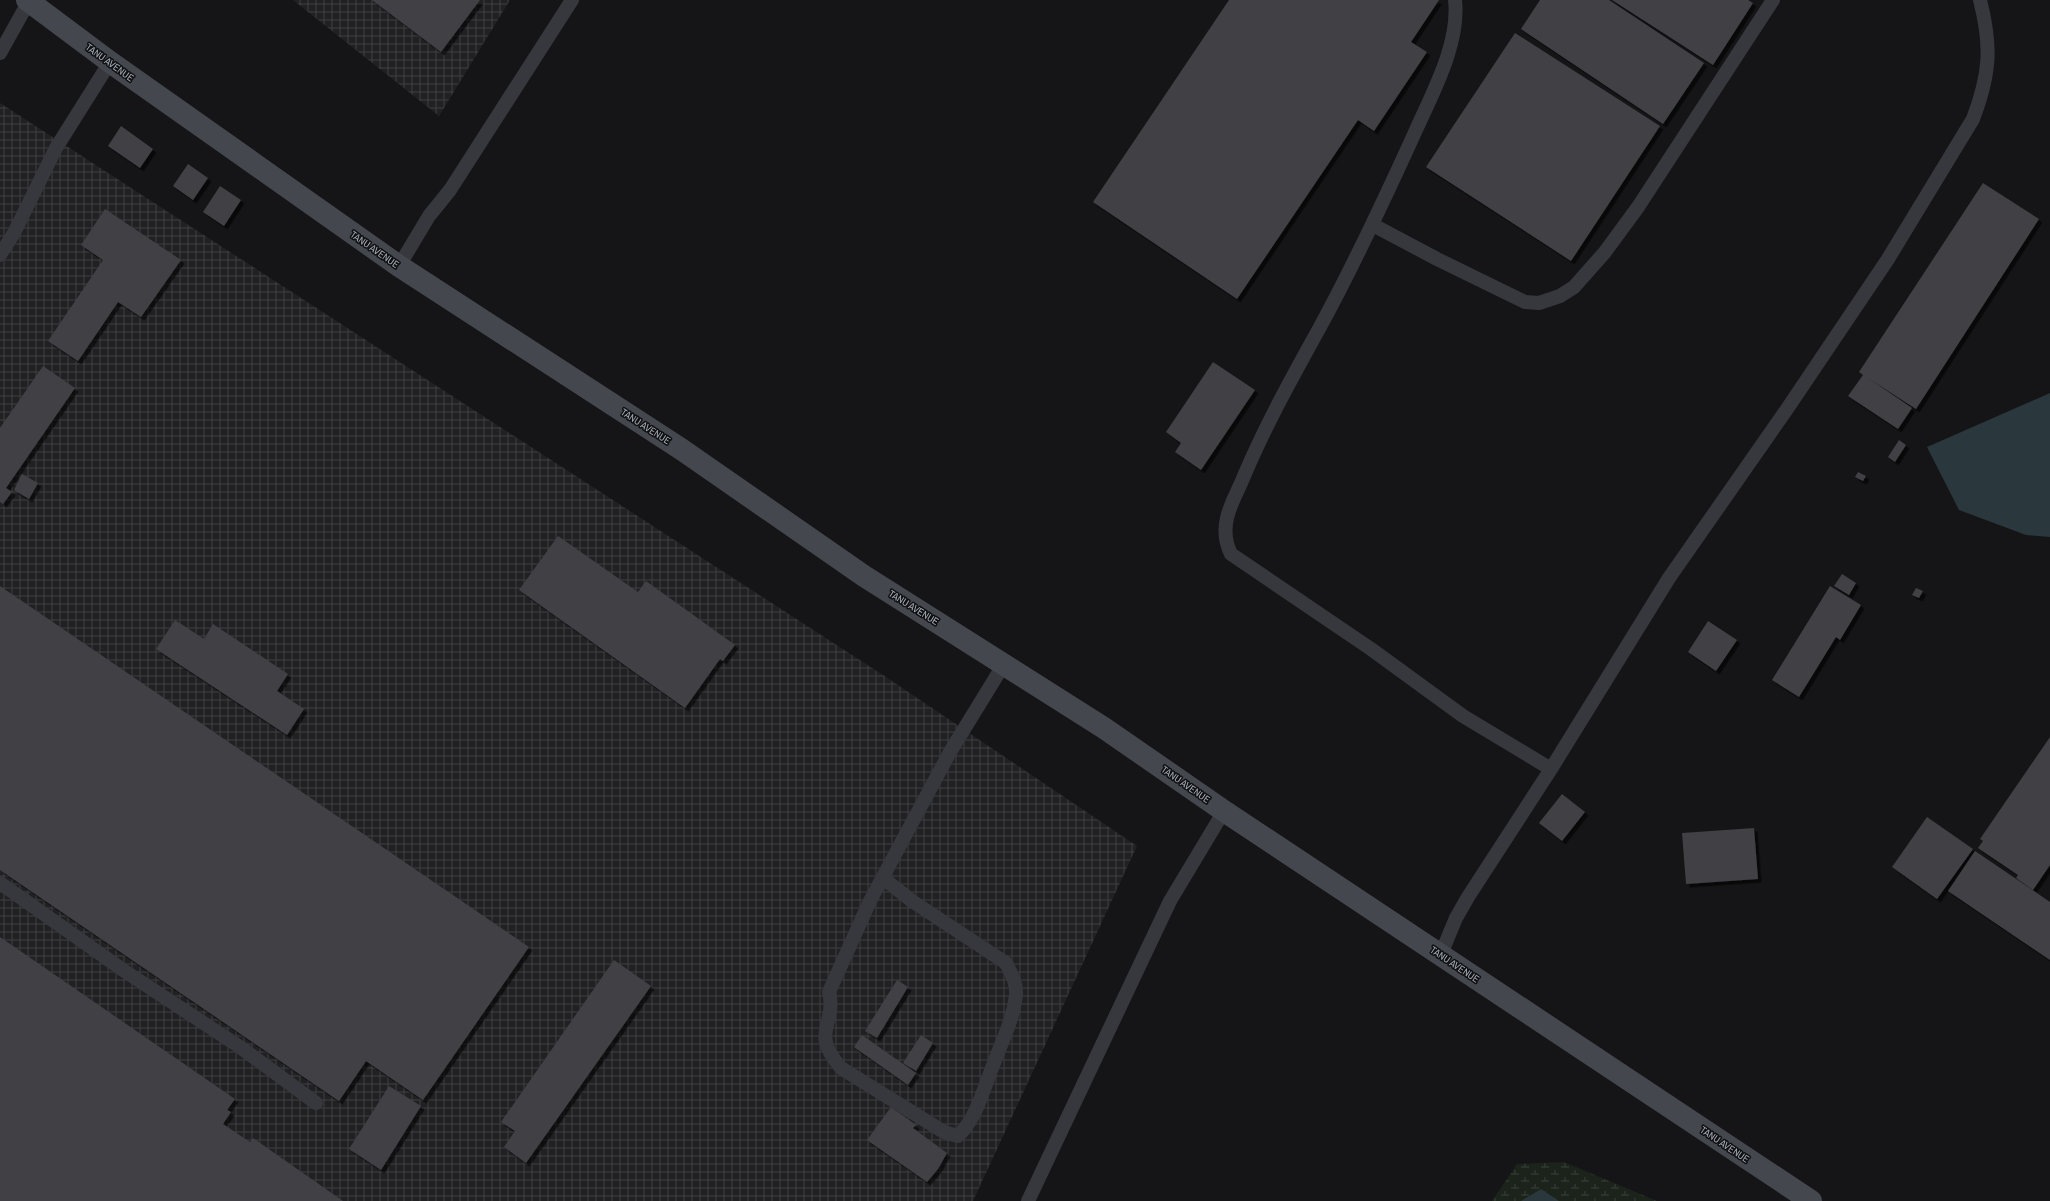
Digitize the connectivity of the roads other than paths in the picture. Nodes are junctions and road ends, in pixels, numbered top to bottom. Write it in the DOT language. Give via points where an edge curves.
graph roads {
  1 [pos="572,0"];
  2 [pos="1456,0"];
  3 [pos="1773,0"];
  4 [pos="1980,0"];
  5 [pos="28,1"];
  6 [pos="0,53"];
  7 [pos="110,62"];
  8 [pos="1373,225"];
  9 [pos="0,255"];
  10 [pos="399,266"];
  11 [pos="1004,664"];
  12 [pos="1551,769"];
  13 [pos="1224,811"];
  14 [pos="883,878"];
  15 [pos="0,883"];
  16 [pos="1441,954"];
  17 [pos="316,1103"];
  18 [pos="1028,1201"];
  19 [pos="1811,1201"];
  1 -- 10 [label="lane" via="450,190 429,216"];
  2 -- 8 [label="lane" via="1455,21 1448,52"];
  3 -- 8 [label="lane" via="1638,207 1605,252 1574,287 1560,296 1539,303 1525,302"];
  4 -- 12 [label="lane" via="1988,38 1989,58 1982,97 1973,119 1888,259 1669,578"];
  5 -- 6 [label="lane"];
  5 -- 7 [label="street, TANU AVENUE"];
  7 -- 9 [label="lane" via="56,148 14,233"];
  7 -- 10 [label="street, TANU AVENUE"];
  8 -- 12 [label="lane" via="1260,439 1227,517 1226,541 1231,554 1462,716"];
  10 -- 11 [label="street, TANU AVENUE" via="680,449 864,576"];
  11 -- 13 [label="street, TANU AVENUE" via="1104,728"];
  11 -- 14 [label="lane" via="950,752"];
  12 -- 16 [label="lane" via="1468,897"];
  13 -- 16 [label="street, TANU AVENUE"];
  13 -- 18 [label="lane" via="1170,901"];
  14 -- 14 [label="lane" via="912,901 1006,963 1014,977 1016,993 1010,1024 975,1111 958,1136 944,1132 841,1068 825,1043 831,1002 828,992"];
  15 -- 17 [label="lane" via="123,970 240,1047"];
  16 -- 19 [label="street, TANU AVENUE"];
}
